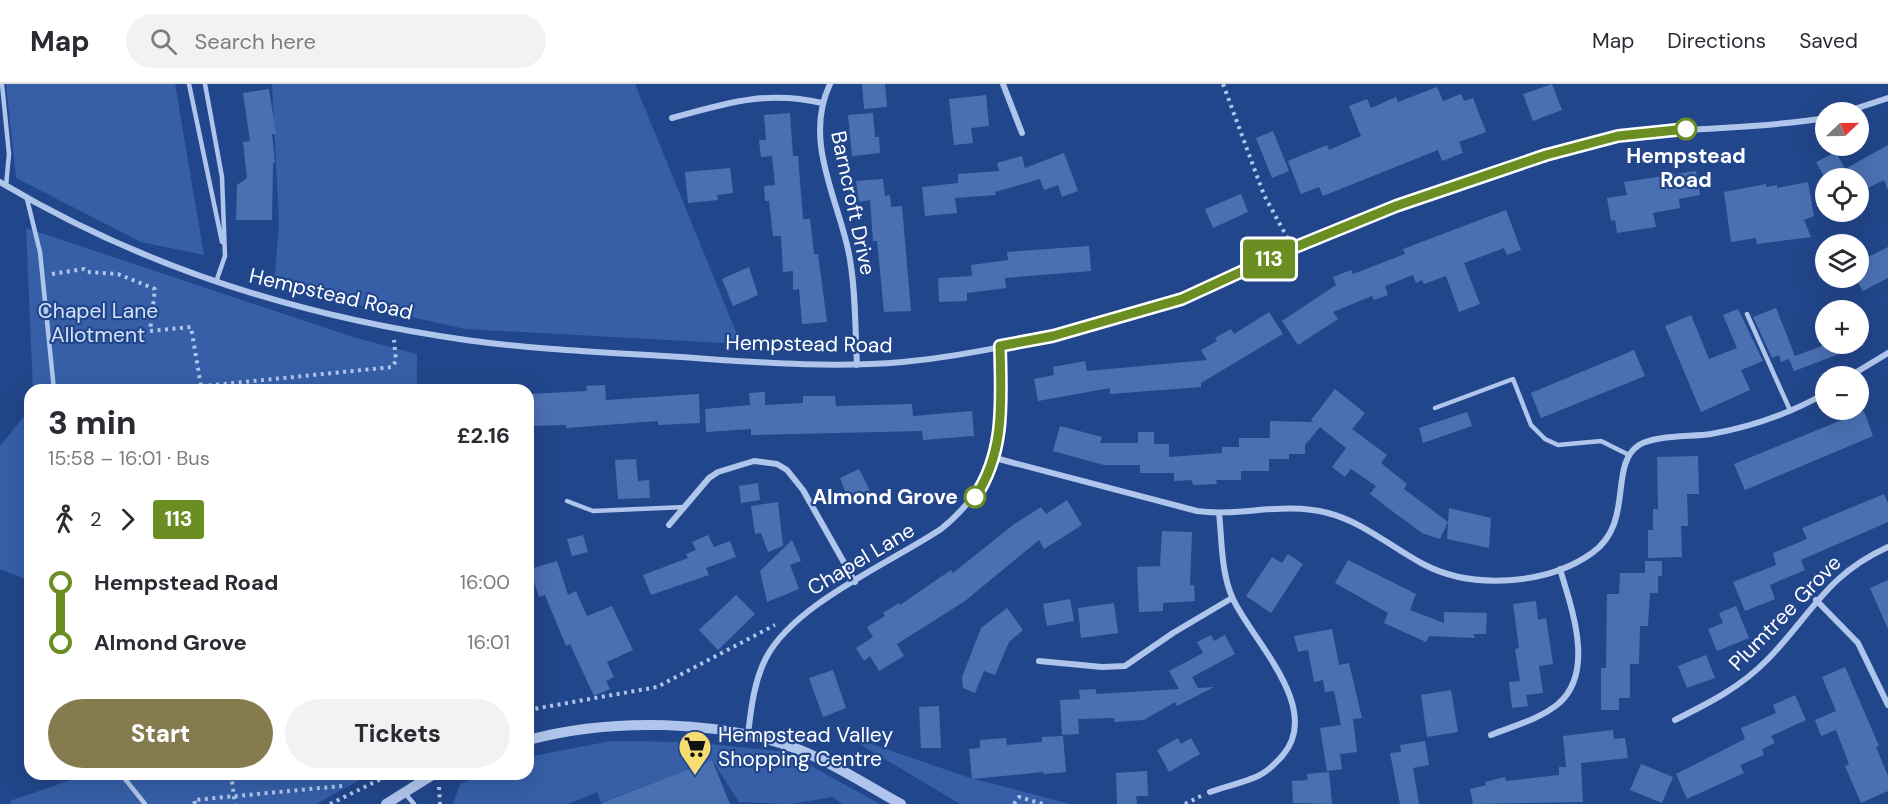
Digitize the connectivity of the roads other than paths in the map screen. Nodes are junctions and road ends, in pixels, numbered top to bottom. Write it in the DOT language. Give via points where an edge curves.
graph roads {
  1 [pos="2,84"];
  2 [pos="189,84"];
  3 [pos="205,84"];
  4 [pos="830,84"];
  5 [pos="1004,84"];
  6 [pos="1888,98"];
  7 [pos="822,103"];
  8 [pos="1869,104"];
  9 [pos="672,118"];
  10 [pos="1815,119"];
  11 [pos="1022,133"];
  12 [pos="3,184"];
  13 [pos="27,199"];
  14 [pos="225,256"];
  15 [pos="216,282"];
  16 [pos="1748,314"];
  17 [pos="1000,346"];
  18 [pos="1888,352"];
  19 [pos="857,365"];
  20 [pos="1866,366"];
  21 [pos="53,384"];
  22 [pos="1815,398"];
  23 [pos="1435,408"];
  24 [pos="1790,410"];
  25 [pos="1629,454"];
  26 [pos="995,458"];
  27 [pos="567,501"];
  28 [pos="685,507"];
  29 [pos="1219,513"];
  30 [pos="669,525"];
  31 [pos="1888,547"];
  32 [pos="1560,568"];
  33 [pos="855,582"];
  34 [pos="1232,598"];
  35 [pos="1816,600"];
  36 [pos="1039,660"];
  37 [pos="1888,705"];
  38 [pos="1675,720"];
  39 [pos="748,734"];
  40 [pos="1491,735"];
  41 [pos="534,739"];
  42 [pos="126,780"];
  43 [pos="424,780"];
  44 [pos="403,792"];
  45 [pos="1210,792"];
  46 [pos="145,804"];
  47 [pos="387,804"];
  48 [pos="414,804"];
  49 [pos="901,804"];
  1 -- 12 [label="lane" via="9,154"];
  2 -- 14 [label="lane"];
  3 -- 14 [label="lane" via="222,177"];
  4 -- 7 [label="street, Barncroft Drive"];
  5 -- 11 [label="street"];
  6 -- 8 [label="street"];
  7 -- 9 [label="street" via="775,96"];
  7 -- 19 [label="street, Barncroft Drive" via="821,151 849,257"];
  10 -- 17 [label="street, Hempstead Road" via="1772,125 1667,130 1595,142 1432,193 1293,248 1182,299 1053,336"];
  12 -- 13 [label="street, Hempstead Road"];
  13 -- 15 [label="street, Hempstead Road" via="166,265"];
  13 -- 21 [label="lane" via="40,252"];
  14 -- 15 [label="lane"];
  15 -- 19 [label="street, Hempstead Road" via="276,301 468,340 588,352"];
  16 -- 24 [label="lane"];
  17 -- 19 [label="street, Hempstead Road"];
  17 -- 26 [label="street, Chapel Lane" via="1002,417"];
  18 -- 20 [label="street"];
  22 -- 24 [label="street"];
  23 -- 25 [label="lane" via="1514,380 1531,425 1545,439 1558,445 1601,441"];
  24 -- 25 [label="street" via="1737,428 1646,442"];
  25 -- 32 [label="street" via="1623,469 1620,510 1608,537 1586,557"];
  26 -- 29 [label="street" via="1174,506"];
  26 -- 33 [label="street, Chapel Lane" via="972,501 951,521"];
  27 -- 28 [label="lane" via="593,511"];
  28 -- 30 [label="street"];
  28 -- 33 [label="street" via="709,478 729,467 754,461 777,464 803,490"];
  29 -- 32 [label="street" via="1290,508 1329,513 1367,529 1425,565 1459,577 1498,580"];
  29 -- 34 [label="street"];
  31 -- 35 [label="street, Plumtree Grove" via="1854,565"];
  32 -- 40 [label="street" via="1577,640 1572,684 1560,703 1549,710"];
  33 -- 39 [label="street, Chapel Lane" via="811,609 772,647 760,671"];
  34 -- 36 [label="street" via="1125,666"];
  34 -- 45 [label="street" via="1286,687 1293,705 1293,729 1288,749 1270,768"];
  35 -- 37 [label="street" via="1858,643"];
  35 -- 38 [label="street, Plumtree Grove" via="1753,674"];
  39 -- 41 [label="street" via="683,726 614,727 571,730"];
  39 -- 49 [label="street" via="812,755"];
  42 -- 46 [label="lane"];
  43 -- 44 [label="street"];
  44 -- 47 [label="street"];
  44 -- 48 [label="lane"];
}
